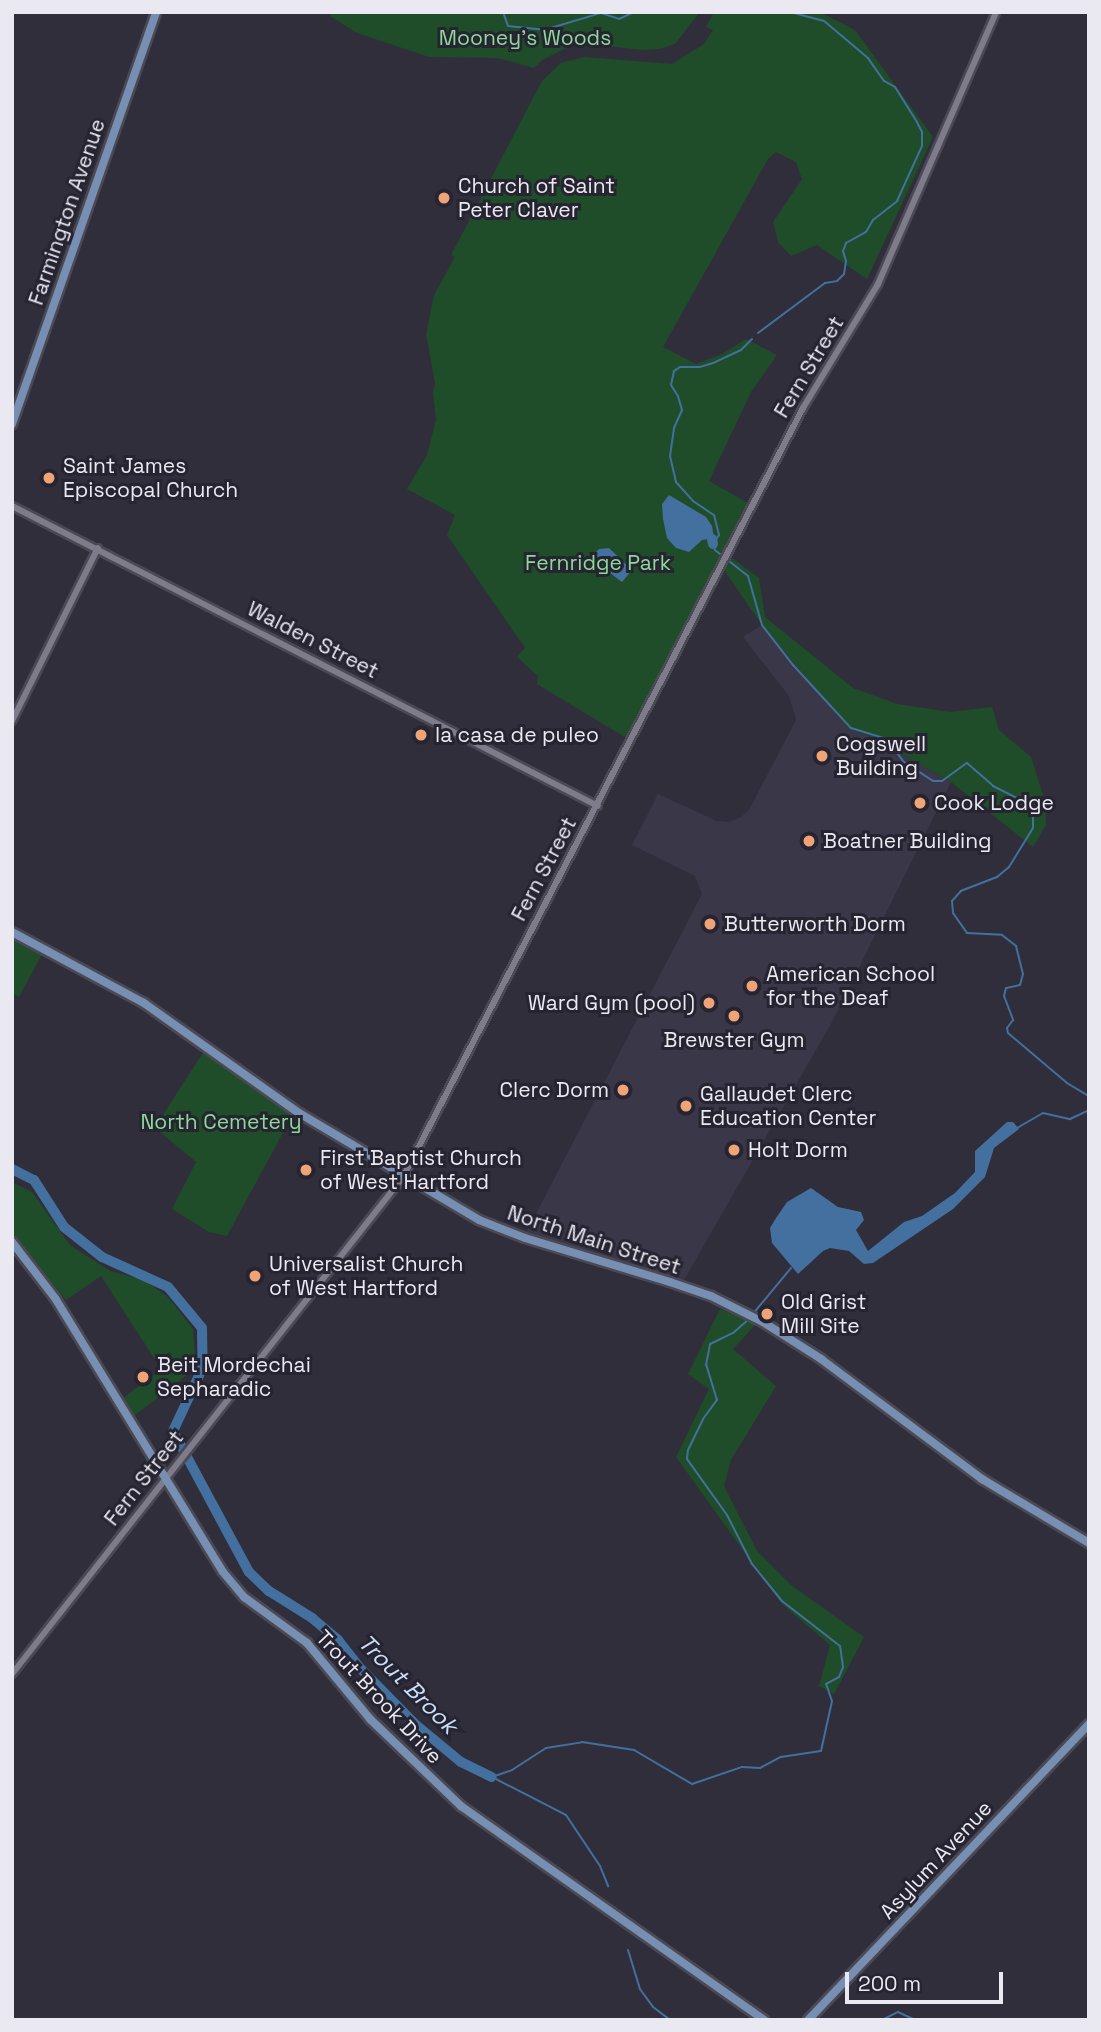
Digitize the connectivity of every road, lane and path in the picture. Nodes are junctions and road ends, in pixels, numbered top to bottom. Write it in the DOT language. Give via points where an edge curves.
graph roads {
  1 [pos="153,12"];
  2 [pos="996,12"];
  3 [pos="12,410"];
  4 [pos="12,424"];
  5 [pos="12,506"];
  6 [pos="98,548"];
  7 [pos="12,721"];
  8 [pos="597,806"];
  9 [pos="12,932"];
  10 [pos="402,1177"];
  11 [pos="12,1242"];
  12 [pos="166,1479"];
  13 [pos="1089,1543"];
  14 [pos="12,1674"];
  15 [pos="1089,1724"];
  16 [pos="764,2020"];
  17 [pos="808,2020"];
  1 -- 3 [label="main road, Farmington Avenue"];
  1 -- 4 [label="main road, Farmington Avenue"];
  2 -- 8 [label="street, Fern Street" via="878,284 816,386"];
  5 -- 6 [label="street, Walden Street"];
  6 -- 7 [label="street"];
  6 -- 8 [label="street, Walden Street"];
  8 -- 10 [label="street, Fern Street"];
  9 -- 10 [label="main road, North Main Street" via="144,1003 299,1113"];
  10 -- 12 [label="street, Fern Street"];
  10 -- 13 [label="main road, North Main Street" via="495,1227 670,1282 763,1322 821,1359 982,1479"];
  11 -- 12 [label="main road, Trout Brook Drive" via="78,1333"];
  12 -- 14 [label="street, Fern Street"];
  12 -- 16 [label="main road, Trout Brook Drive" via="236,1588 307,1643 353,1701 445,1792"];
  15 -- 17 [label="main road, Asylum Avenue"];
}
